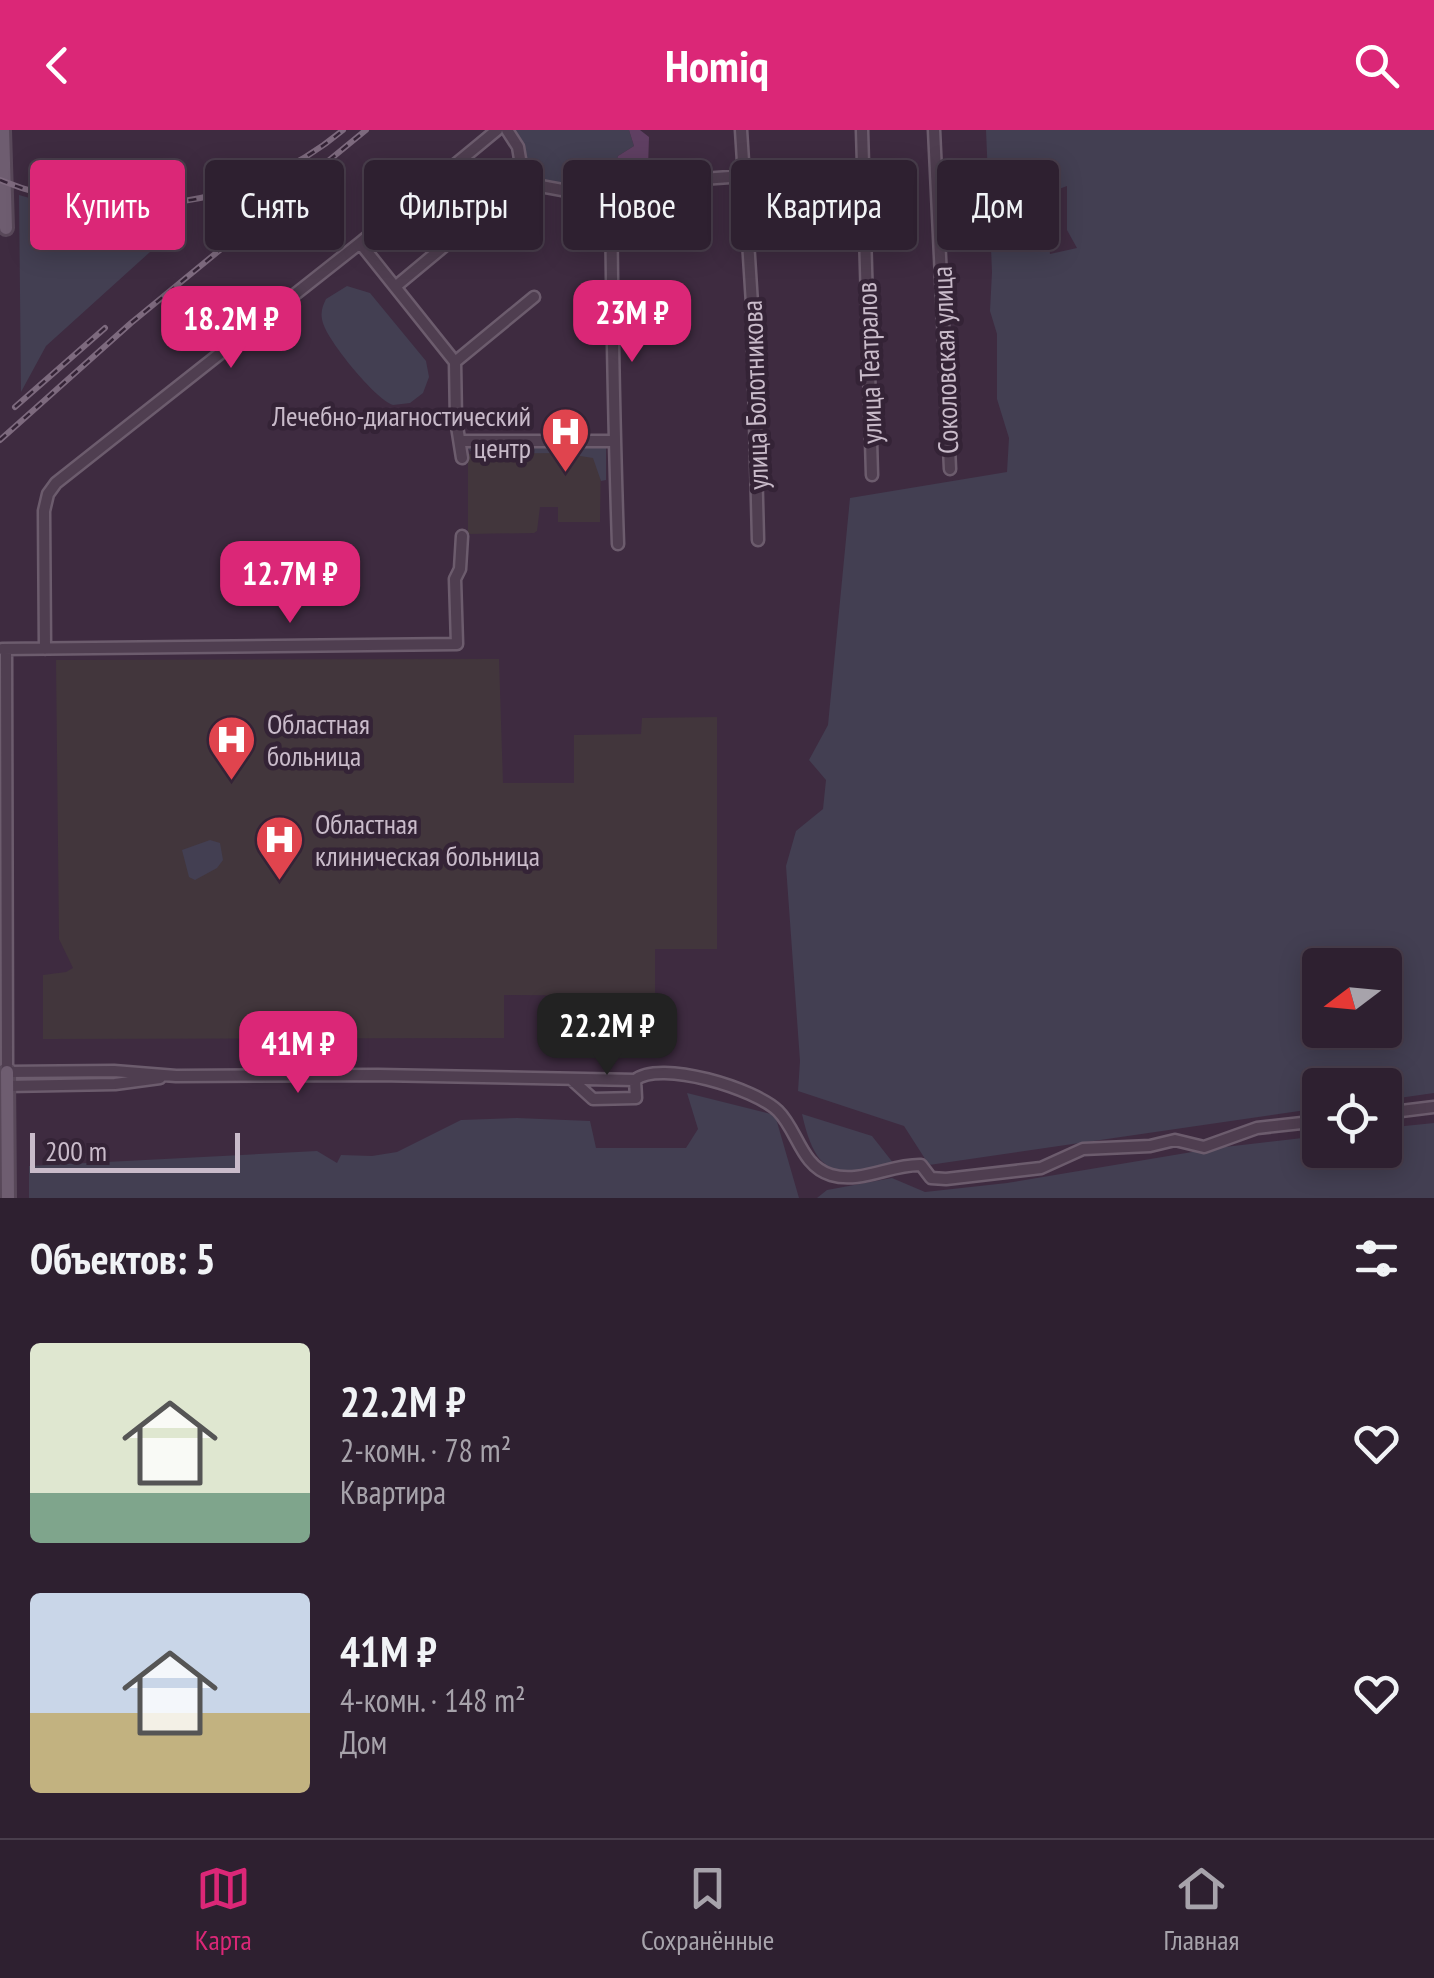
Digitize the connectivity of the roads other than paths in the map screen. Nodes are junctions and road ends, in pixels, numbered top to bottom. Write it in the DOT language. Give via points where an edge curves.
graph roads {
  1 [pos="497,130"];
  2 [pos="507,130"];
  3 [pos="741,130"];
  4 [pos="862,130"];
  5 [pos="934,130"];
  6 [pos="3,131"];
  7 [pos="3,149"];
  8 [pos="743,160"];
  9 [pos="563,192"];
  10 [pos="4,218"];
  11 [pos="360,243"];
  12 [pos="440,250"];
  13 [pos="611,250"];
  14 [pos="748,250"];
  15 [pos="395,287"];
  16 [pos="534,298"];
  17 [pos="455,362"];
  18 [pos="461,440"];
  19 [pos="612,441"];
  20 [pos="462,458"];
  21 [pos="950,469"];
  22 [pos="872,475"];
  23 [pos="462,536"];
  24 [pos="758,540"];
  25 [pos="618,544"];
  26 [pos="3,649"];
  27 [pos="45,649"];
  28 [pos="5,1079"];
  29 [pos="571,1079"];
  30 [pos="635,1080"];
  31 [pos="1434,1107"];
  32 [pos="1402,1111"];
  33 [pos="1302,1122"];
  34 [pos="8,1198"];
  1 -- 11 [label="street"];
  2 -- 9 [label="street" via="518,147 524,183"];
  3 -- 8 [label="street, улица Болотникова"];
  4 -- 22 [label="street, улица Театралов"];
  5 -- 21 [label="street, Соколовская улица"];
  6 -- 7 [label="main road"];
  7 -- 10 [label="main road"];
  11 -- 15 [label="street"];
  11 -- 27 [label="street" via="54,486 44,511"];
  12 -- 15 [label="street"];
  13 -- 19 [label="street"];
  14 -- 24 [label="street, улица Болотникова"];
  15 -- 17 [label="street"];
  16 -- 17 [label="street"];
  17 -- 18 [label="street"];
  18 -- 19 [label="street"];
  18 -- 20 [label="street"];
  19 -- 25 [label="street"];
  23 -- 27 [label="street" via="456,644"];
  26 -- 27 [label="street"];
  26 -- 28 [label="street"];
  28 -- 29 [label="street" via="114,1071"];
  28 -- 34 [label="main road"];
  29 -- 30 [label="street"];
  29 -- 30 [label="street" via="592,1098 636,1098"];
  30 -- 33 [label="street" via="680,1073 760,1099 778,1111 816,1166 844,1177 904,1164 921,1164 931,1178 946,1179 1040,1168 1083,1148 1174,1140 1204,1146 1257,1128"];
  31 -- 32 [label="street"];
}
